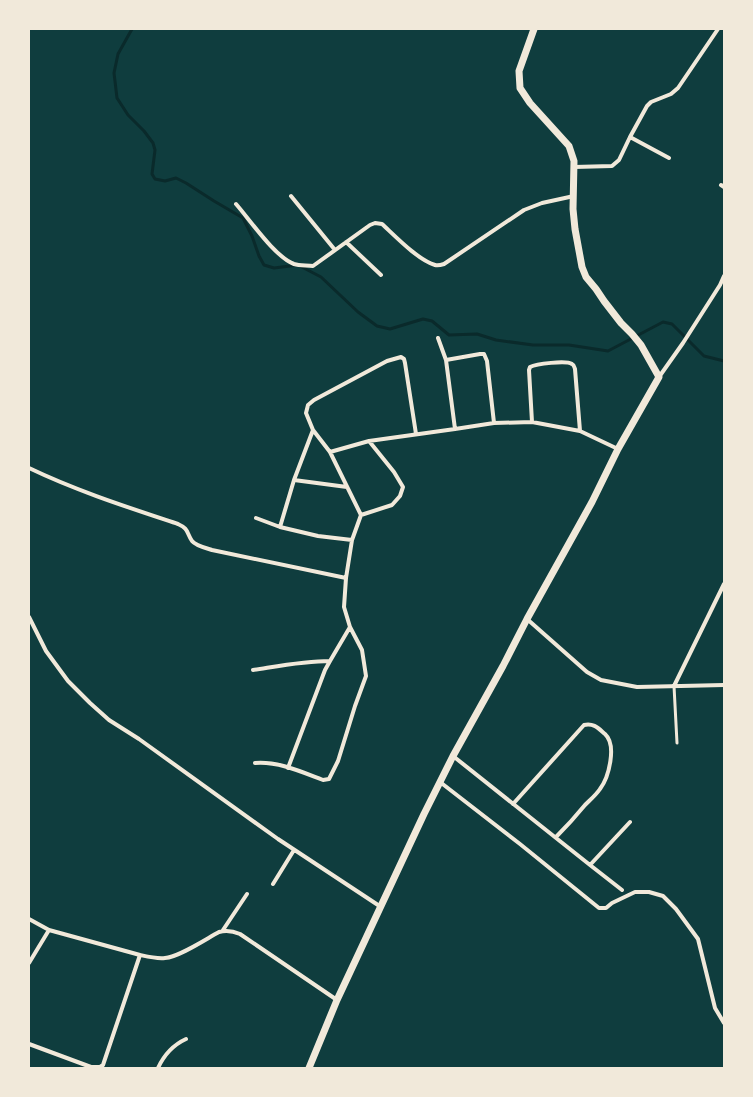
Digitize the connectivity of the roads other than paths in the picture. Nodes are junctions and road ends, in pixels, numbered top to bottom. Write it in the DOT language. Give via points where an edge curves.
graph roads {
  1 [pos="534,29"];
  2 [pos="718,29"];
  3 [pos="630,137"];
  4 [pos="669,158"];
  5 [pos="574,167"];
  6 [pos="291,196"];
  7 [pos="574,196"];
  8 [pos="236,204"];
  9 [pos="346,242"];
  10 [pos="335,250"];
  11 [pos="381,275"];
  12 [pos="724,276"];
  13 [pos="438,338"];
  14 [pos="446,360"];
  15 [pos="659,378"];
  16 [pos="532,422"];
  17 [pos="494,423"];
  18 [pos="313,430"];
  19 [pos="455,430"];
  20 [pos="580,431"];
  21 [pos="416,434"];
  22 [pos="369,441"];
  23 [pos="618,449"];
  24 [pos="330,452"];
  25 [pos="29,468"];
  26 [pos="294,480"];
  27 [pos="347,487"];
  28 [pos="361,515"];
  29 [pos="256,518"];
  30 [pos="280,527"];
  31 [pos="352,540"];
  32 [pos="346,578"];
  33 [pos="724,584"];
  34 [pos="29,617"];
  35 [pos="527,619"];
  36 [pos="350,627"];
  37 [pos="330,661"];
  38 [pos="253,670"];
  39 [pos="724,685"];
  40 [pos="674,686"];
  41 [pos="677,743"];
  42 [pos="453,756"];
  43 [pos="255,763"];
  44 [pos="288,768"];
  45 [pos="440,782"];
  46 [pos="513,804"];
  47 [pos="630,822"];
  48 [pos="556,837"];
  49 [pos="294,850"];
  50 [pos="590,865"];
  51 [pos="273,884"];
  52 [pos="622,890"];
  53 [pos="247,894"];
  54 [pos="381,907"];
  55 [pos="29,918"];
  56 [pos="49,930"];
  57 [pos="223,930"];
  58 [pos="140,955"];
  59 [pos="29,963"];
  60 [pos="337,1000"];
  61 [pos="724,1023"];
  62 [pos="186,1039"];
  63 [pos="29,1044"];
  64 [pos="158,1068"];
  65 [pos="309,1068"];
  1 -- 5 [label="street" via="519,71 520,88 530,103 569,146"];
  2 -- 3 [label="street" via="678,88 671,94 651,102"];
  3 -- 4 [label="street"];
  3 -- 5 [label="street" via="619,160 612,166"];
  5 -- 7 [label="street"];
  6 -- 10 [label="street"];
  7 -- 9 [label="street" via="524,210 444,264 435,265 418,256 382,224 370,225"];
  7 -- 15 [label="street" via="575,229 586,277 641,345"];
  8 -- 10 [label="street" via="268,244 286,260 313,266"];
  9 -- 10 [label="street"];
  9 -- 11 [label="street"];
  12 -- 15 [label="street"];
  13 -- 14 [label="street"];
  14 -- 17 [label="street" via="484,354"];
  14 -- 19 [label="street"];
  15 -- 23 [label="street"];
  16 -- 17 [label="street"];
  16 -- 20 [label="street"];
  16 -- 20 [label="street" via="530,367 570,362 575,369"];
  17 -- 19 [label="street"];
  18 -- 21 [label="street" via="306,413 308,405 314,400 388,361 401,357 405,363"];
  18 -- 24 [label="street"];
  18 -- 26 [label="street"];
  19 -- 21 [label="street"];
  20 -- 23 [label="street"];
  21 -- 22 [label="street"];
  22 -- 24 [label="street"];
  22 -- 28 [label="street" via="403,487 400,496 392,505"];
  23 -- 35 [label="street" via="592,502"];
  24 -- 27 [label="street"];
  25 -- 32 [label="street" via="116,504 178,524 184,527 192,542 200,546"];
  26 -- 27 [label="street"];
  26 -- 30 [label="street"];
  27 -- 28 [label="street"];
  28 -- 31 [label="street"];
  29 -- 30 [label="street"];
  30 -- 31 [label="street" via="318,536"];
  31 -- 32 [label="street"];
  32 -- 36 [label="street" via="344,607"];
  33 -- 40 [label="street"];
  34 -- 49 [label="street" via="46,651 68,681 90,703 110,720"];
  35 -- 40 [label="street" via="587,672 602,680 637,687"];
  35 -- 42 [label="street"];
  36 -- 37 [label="street"];
  36 -- 44 [label="street" via="362,650 366,676 338,761 329,779 323,780"];
  37 -- 38 [label="street" via="310,661"];
  37 -- 44 [label="street"];
  39 -- 40 [label="street"];
  40 -- 41 [label="lane"];
  42 -- 45 [label="street"];
  42 -- 46 [label="street"];
  43 -- 44 [label="street" via="269,763"];
  45 -- 54 [label="street"];
  45 -- 61 [label="street" via="599,908 606,908 635,892 663,896 698,939 715,1008"];
  46 -- 48 [label="street"];
  46 -- 48 [label="street" via="584,726 590,724 598,727 609,738 611,746 612,754 606,780"];
  47 -- 50 [label="street"];
  48 -- 50 [label="street"];
  49 -- 51 [label="street"];
  49 -- 54 [label="street"];
  50 -- 52 [label="street"];
  53 -- 57 [label="street"];
  54 -- 60 [label="street"];
  55 -- 56 [label="street"];
  56 -- 58 [label="street"];
  56 -- 59 [label="street"];
  57 -- 58 [label="street" via="175,956 158,958"];
  57 -- 60 [label="street" via="240,934"];
  58 -- 63 [label="street" via="103,1065 91,1068"];
  60 -- 65 [label="street"];
  62 -- 64 [label="street" via="171,1048"];
}
